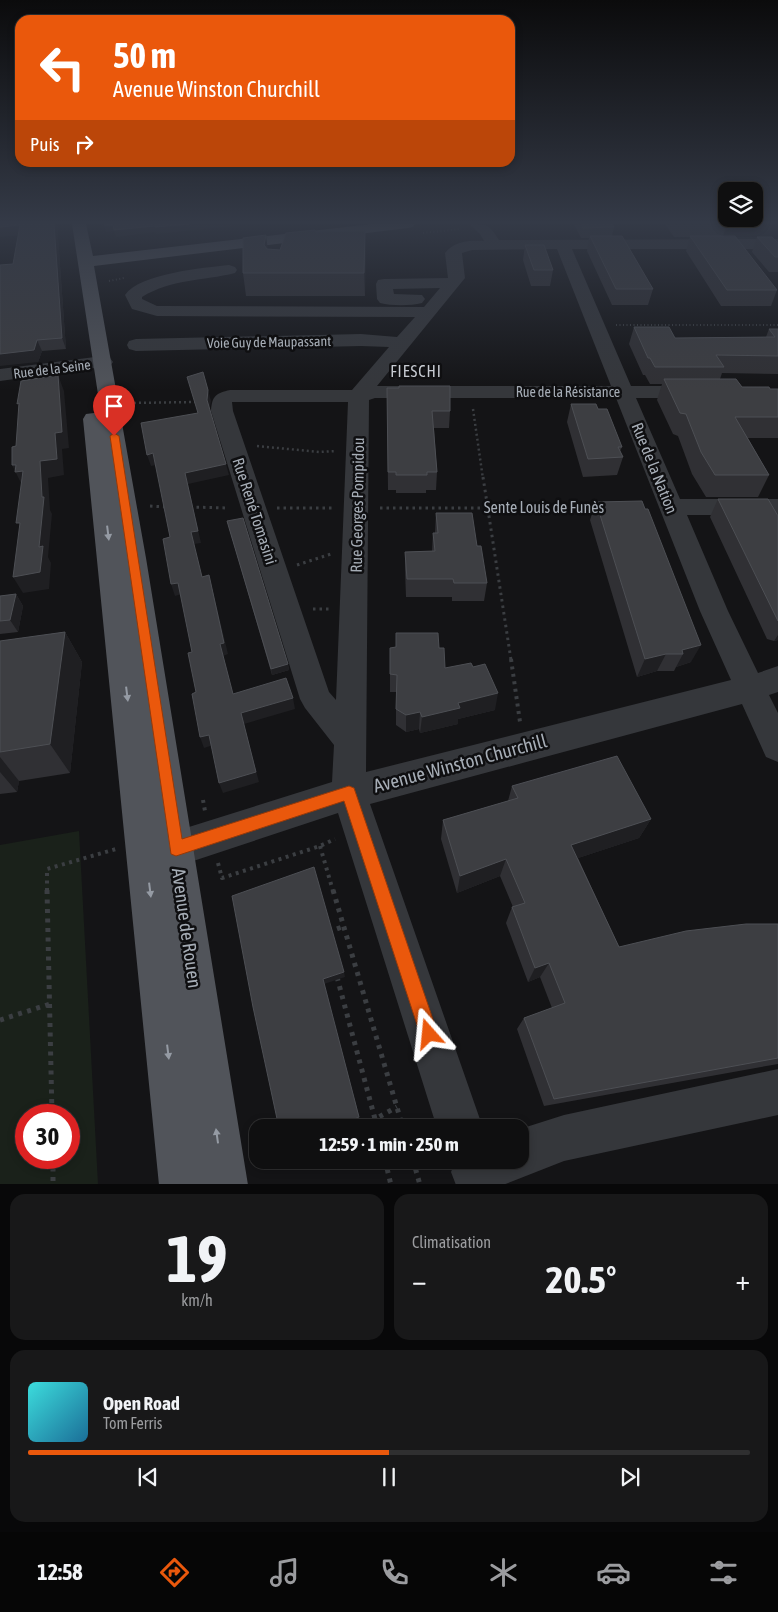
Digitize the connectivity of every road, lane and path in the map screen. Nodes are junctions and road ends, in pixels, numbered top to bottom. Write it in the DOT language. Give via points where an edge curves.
graph roads {
  1 [pos="87,279"];
  2 [pos="163,279"];
  3 [pos="456,279"];
  4 [pos="577,279"];
  5 [pos="452,283"];
  6 [pos="434,306"];
  7 [pos="596,325"];
  8 [pos="778,326"];
  9 [pos="402,344"];
  10 [pos="136,345"];
  11 [pos="100,357"];
  12 [pos="0,375"];
  13 [pos="471,391"];
  14 [pos="720,392"];
  15 [pos="624,393"];
  16 [pos="358,396"];
  17 [pos="202,402"];
  18 [pos="129,403"];
  19 [pos="250,446"];
  20 [pos="339,451"];
  21 [pos="150,506"];
  22 [pos="168,506"];
  23 [pos="186,507"];
  24 [pos="488,507"];
  25 [pos="778,507"];
  26 [pos="260,508"];
  27 [pos="332,508"];
  28 [pos="370,508"];
  29 [pos="598,508"];
  30 [pos="672,508"];
  31 [pos="328,555"];
  32 [pos="296,566"];
  33 [pos="124,573"];
  34 [pos="765,684"];
  35 [pos="351,742"];
  36 [pos="778,747"];
  37 [pos="520,748"];
  38 [pos="349,793"];
  39 [pos="141,814"];
  40 [pos="320,846"];
  41 [pos="161,853"];
  42 [pos="345,926"];
  43 [pos="328,942"];
  44 [pos="336,970"];
  45 [pos="50,1004"];
  46 [pos="0,1020"];
  47 [pos="778,1092"];
  48 [pos="52,1104"];
  49 [pos="397,1107"];
  50 [pos="375,1119"];
  51 [pos="400,1119"];
  52 [pos="457,1119"];
  53 [pos="529,1150"];
  54 [pos="53,1169"];
  55 [pos="387,1169"];
  56 [pos="416,1169"];
  57 [pos="53,1184"];
  58 [pos="184,1184"];
  59 [pos="224,1184"];
  60 [pos="391,1184"];
  61 [pos="420,1184"];
  1 -- 11 [label="main road, Avenue de Rouen"];
  2 -- 6 [label="street" via="133,295 136,304 157,311"];
  3 -- 5 [label="street"];
  4 -- 7 [label="street, Rue de la Nation"];
  5 -- 6 [label="street"];
  5 -- 6 [label="street" via="384,284 386,299"];
  6 -- 9 [label="street"];
  7 -- 8 [label="path"];
  7 -- 15 [label="street, Rue de la Nation"];
  9 -- 10 [label="street, Voie Guy de Maupassant" via="360,340"];
  9 -- 16 [label="street"];
  11 -- 12 [label="street, Rue de la Seine"];
  11 -- 33 [label="main road, Avenue de Rouen" via="93,396 94,426"];
  13 -- 15 [label="street, Rue de la Résistance"];
  13 -- 16 [label="street, Rue de la Résistance" via="375,392"];
  13 -- 24 [label="path"];
  14 -- 15 [label="street, Rue de la Résistance"];
  15 -- 30 [label="street, Rue de la Nation"];
  16 -- 26 [label="street, Rue René Tomasini" via="234,396 222,399 222,411"];
  16 -- 35 [label="street, Rue Georges Pompidou"];
  17 -- 18 [label="path"];
  19 -- 20 [label="path"];
  21 -- 22 [label="path"];
  23 -- 26 [label="path"];
  24 -- 28 [label="path, Sente Louis de Funès"];
  24 -- 29 [label="path, Sente Louis de Funès"];
  24 -- 37 [label="path" via="521,727"];
  25 -- 30 [label="street"];
  26 -- 27 [label="path"];
  26 -- 35 [label="street, Rue René Tomasini" via="316,699"];
  30 -- 34 [label="street, Rue de la Nation" via="714,611"];
  31 -- 32 [label="path"];
  33 -- 39 [label="main road, Avenue de Rouen, one-way"];
  33 -- 41 [label="main road, Avenue de Rouen"];
  34 -- 36 [label="street, Rue de la Nation"];
  34 -- 37 [label="street, Avenue Winston Churchill"];
  35 -- 38 [label="street, Rue Georges Pompidou"];
  37 -- 38 [label="street, Avenue Winston Churchill"];
  38 -- 41 [label="street, Avenue Winston Churchill"];
  38 -- 52 [label="street"];
  39 -- 41 [label="main road, Avenue de Rouen"];
  39 -- 45 [label="path" via="116,821 118,848 48,869"];
  40 -- 42 [label="path"];
  41 -- 58 [label="main road, Avenue de Rouen, one-way"];
  59 -- 41 [label="main road, Avenue de Rouen, one-way"];
  42 -- 43 [label="path" via="326,933"];
  42 -- 49 [label="path"];
  44 -- 50 [label="path"];
  45 -- 46 [label="path"];
  45 -- 48 [label="path"];
  47 -- 53 [label="street" via="564,1138"];
  49 -- 50 [label="path"];
  49 -- 51 [label="path"];
  54 -- 57 [label="path"];
  55 -- 60 [label="path"];
  56 -- 61 [label="path"];
}
